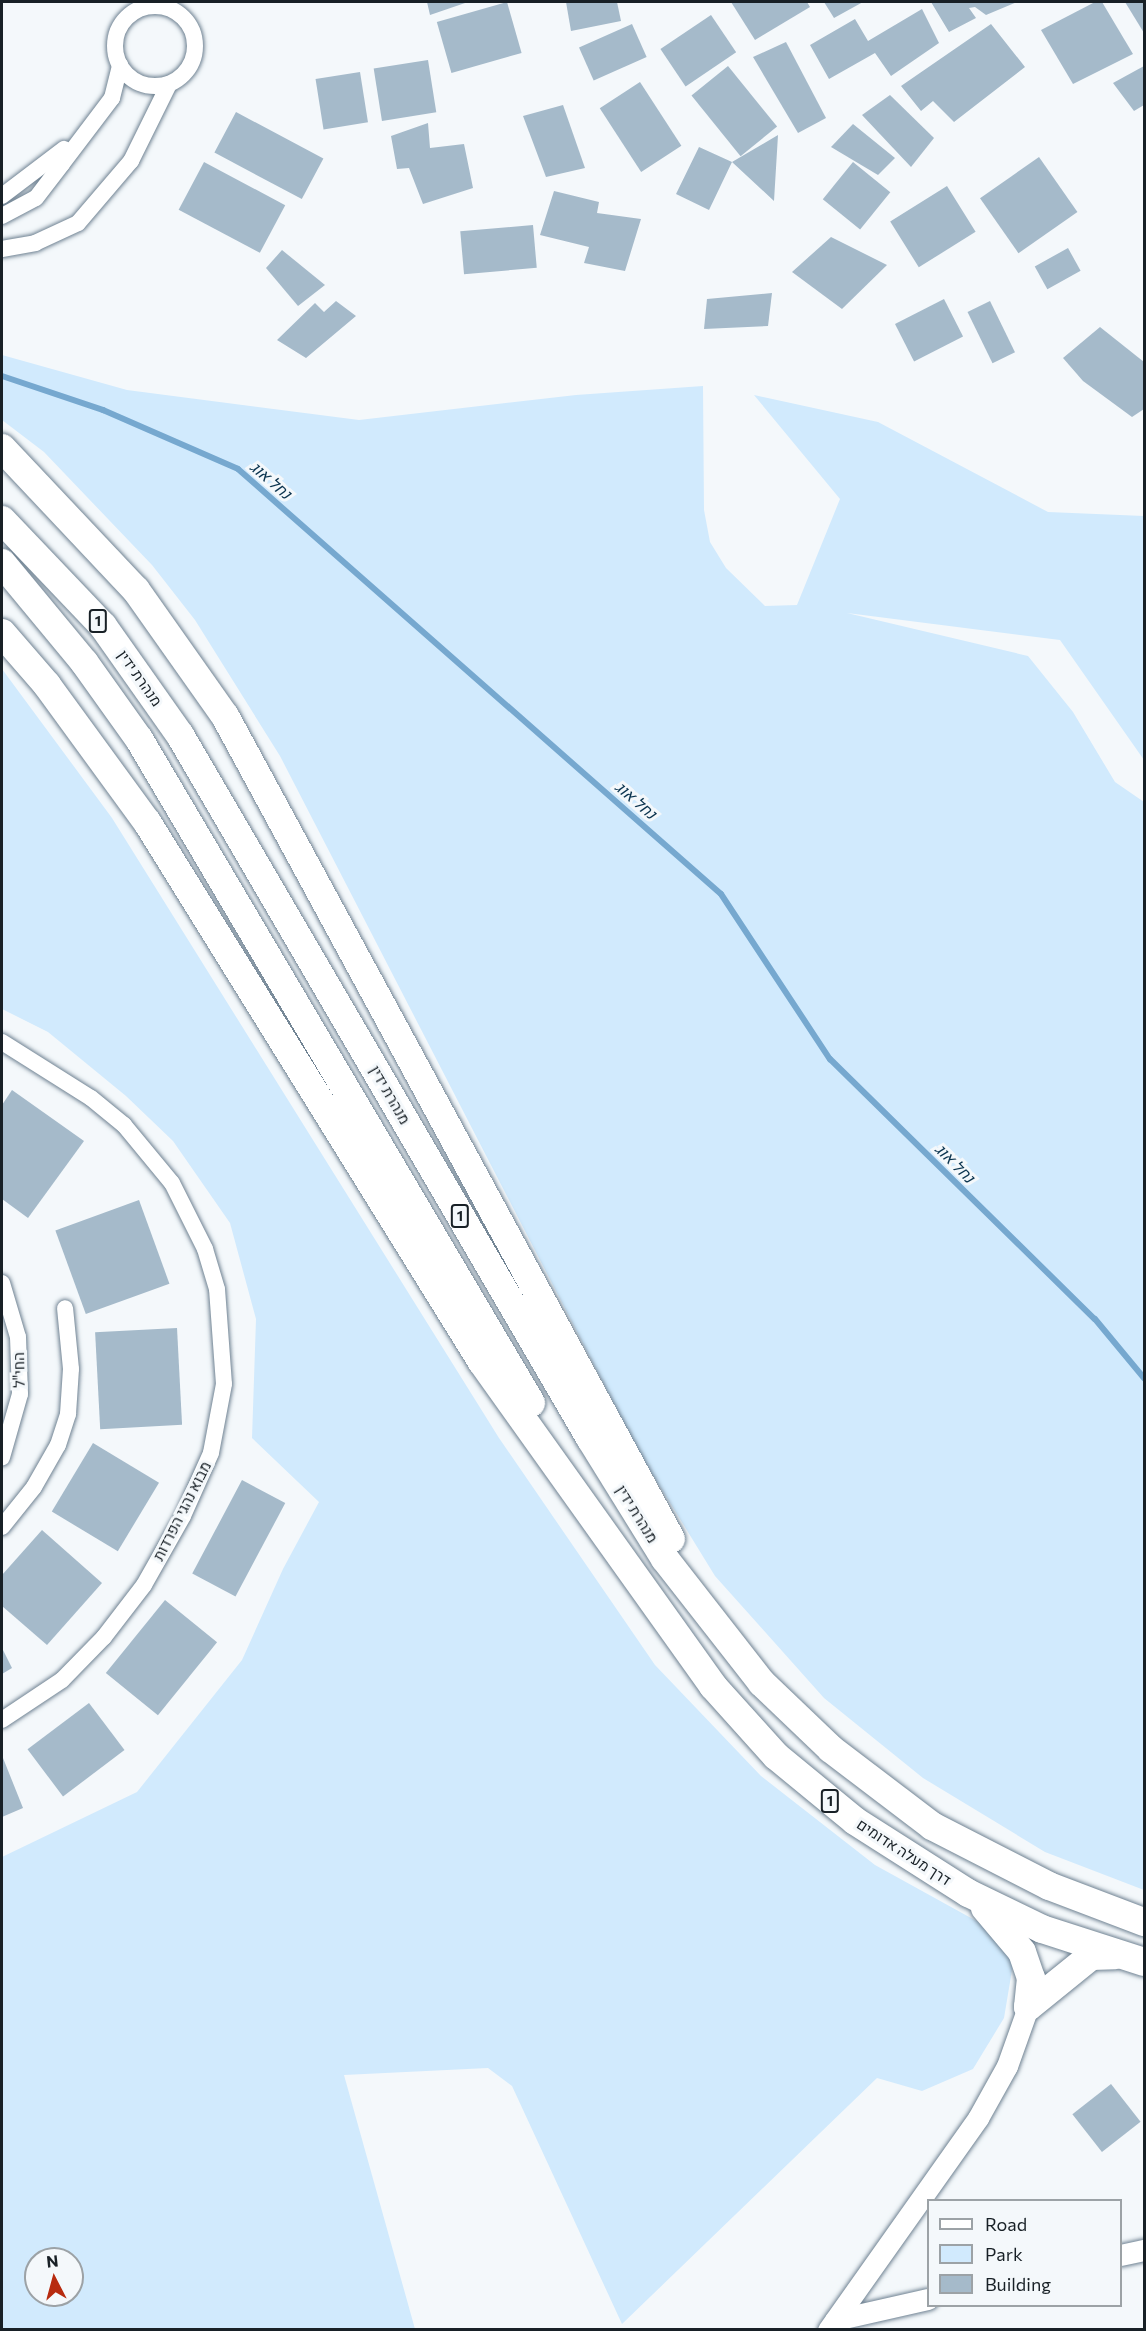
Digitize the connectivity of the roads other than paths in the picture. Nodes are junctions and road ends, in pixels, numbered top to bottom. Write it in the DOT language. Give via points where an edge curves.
graph roads {
  1 [pos="149,4"];
  2 [pos="185,10"];
  3 [pos="120,65"];
  4 [pos="169,84"];
  5 [pos="100,116"];
  6 [pos="2,196"];
  7 [pos="36,198"];
  8 [pos="2,216"];
  9 [pos="2,224"];
  10 [pos="2,249"];
  11 [pos="2,448"];
  12 [pos="2,520"];
  13 [pos="2,563"];
  14 [pos="2,633"];
  15 [pos="2,1042"];
  16 [pos="2,1283"];
  17 [pos="65,1308"];
  18 [pos="8,1318"];
  19 [pos="2,1457"];
  20 [pos="2,1527"];
  21 [pos="602,1530"];
  22 [pos="762,1683"];
  23 [pos="2,1720"];
  24 [pos="968,1893"];
  25 [pos="1144,1922"];
  26 [pos="1117,1955"];
  27 [pos="1144,1962"];
  28 [pos="1028,2007"];
  29 [pos="1144,2250"];
  30 [pos="1122,2255"];
  31 [pos="927,2299"];
  32 [pos="831,2325"];
  1 -- 2 [label="street"];
  1 -- 3 [label="street" via="120,26 115,52"];
  2 -- 4 [label="street" via="195,35 195,55 186,73"];
  3 -- 4 [label="street" via="137,82"];
  3 -- 5 [label="street" via="112,98"];
  4 -- 10 [label="street" via="131,161 78,223 35,243"];
  5 -- 6 [label="street" via="44,168"];
  5 -- 7 [label="street"];
  7 -- 8 [label="street"];
  7 -- 9 [label="street"];
  11 -- 22 [label="highway" via="136,591 225,716 698,1590"];
  12 -- 22 [label="highway, מנהרת ידין / 1" via="103,626 180,735 590,1438 665,1559"];
  13 -- 21 [label="highway, 1" via="84,662 139,739"];
  14 -- 21 [label="highway" via="47,685 147,822 482,1362"];
  15 -- 23 [label="street, מבוא נהגי הפרדות" via="124,1125 172,1183 205,1249 217,1289 224,1384 212,1453 144,1585 104,1637 62,1680"];
  16 -- 18 [label="street, החי\"ל"];
  17 -- 20 [label="street" via="71,1369 68,1414 58,1445 34,1487"];
  18 -- 19 [label="street, החי\"ל" via="20,1394"];
  21 -- 24 [label="highway, דרך מעלה אדומים / 1" via="705,1677 777,1756 855,1821"];
  22 -- 25 [label="highway, 1" via="831,1749 932,1826 1049,1886"];
  24 -- 26 [label="highway, דרך מעלה אדומים / 1" via="1042,1929"];
  24 -- 28 [label="highway" via="999,1921 1022,1952 1031,1978"];
  26 -- 27 [label="highway, דרך מעלה אדומים / 1"];
  26 -- 28 [label="highway" via="1091,1956"];
  28 -- 32 [label="street" via="1007,2066 978,2118"];
  29 -- 30 [label="street"];
  31 -- 32 [label="street"];
}
